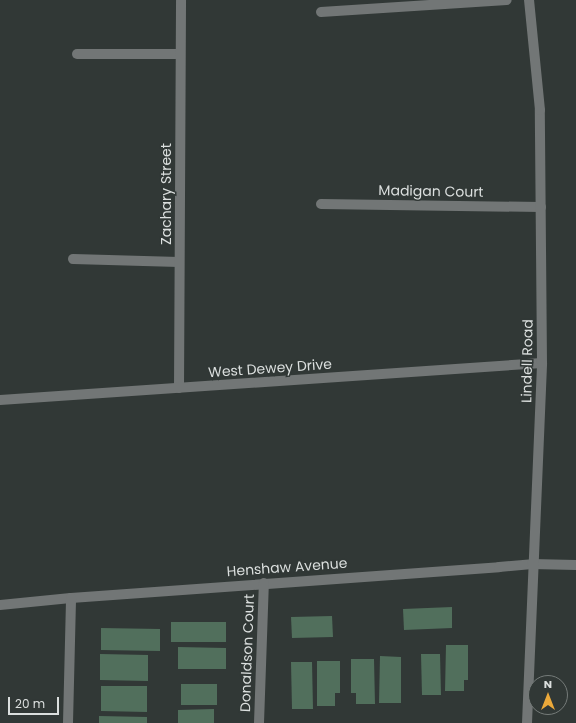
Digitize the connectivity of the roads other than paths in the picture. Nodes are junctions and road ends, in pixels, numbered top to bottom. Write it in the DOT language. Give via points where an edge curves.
graph roads {
  1 [pos="180,0"];
  2 [pos="507,0"];
  3 [pos="529,0"];
  4 [pos="321,12"];
  5 [pos="77,54"];
  6 [pos="180,54"];
  7 [pos="321,204"];
  8 [pos="541,207"];
  9 [pos="73,259"];
  10 [pos="179,262"];
  11 [pos="542,363"];
  12 [pos="179,388"];
  13 [pos="0,400"];
  14 [pos="532,564"];
  15 [pos="576,565"];
  16 [pos="264,583"];
  17 [pos="71,598"];
  18 [pos="0,605"];
  19 [pos="68,723"];
  20 [pos="259,723"];
  21 [pos="527,723"];
  1 -- 6 [label="street, Zachary Street"];
  2 -- 4 [label="street"];
  3 -- 8 [label="street, Lindell Road" via="540,110"];
  5 -- 6 [label="street"];
  6 -- 10 [label="street, Zachary Street"];
  7 -- 8 [label="street, Madigan Court"];
  8 -- 11 [label="street, Lindell Road"];
  9 -- 10 [label="street"];
  10 -- 12 [label="street, Zachary Street"];
  11 -- 12 [label="street, West Dewey Drive"];
  11 -- 14 [label="street, Lindell Road"];
  12 -- 13 [label="street, West Dewey Drive"];
  14 -- 15 [label="street, Henshaw Avenue"];
  14 -- 16 [label="street, Henshaw Avenue"];
  14 -- 21 [label="street, Lindell Road"];
  16 -- 17 [label="street, Henshaw Avenue"];
  16 -- 20 [label="street, Donaldson Court"];
  17 -- 18 [label="street, Henshaw Avenue"];
  17 -- 19 [label="street"];
}
